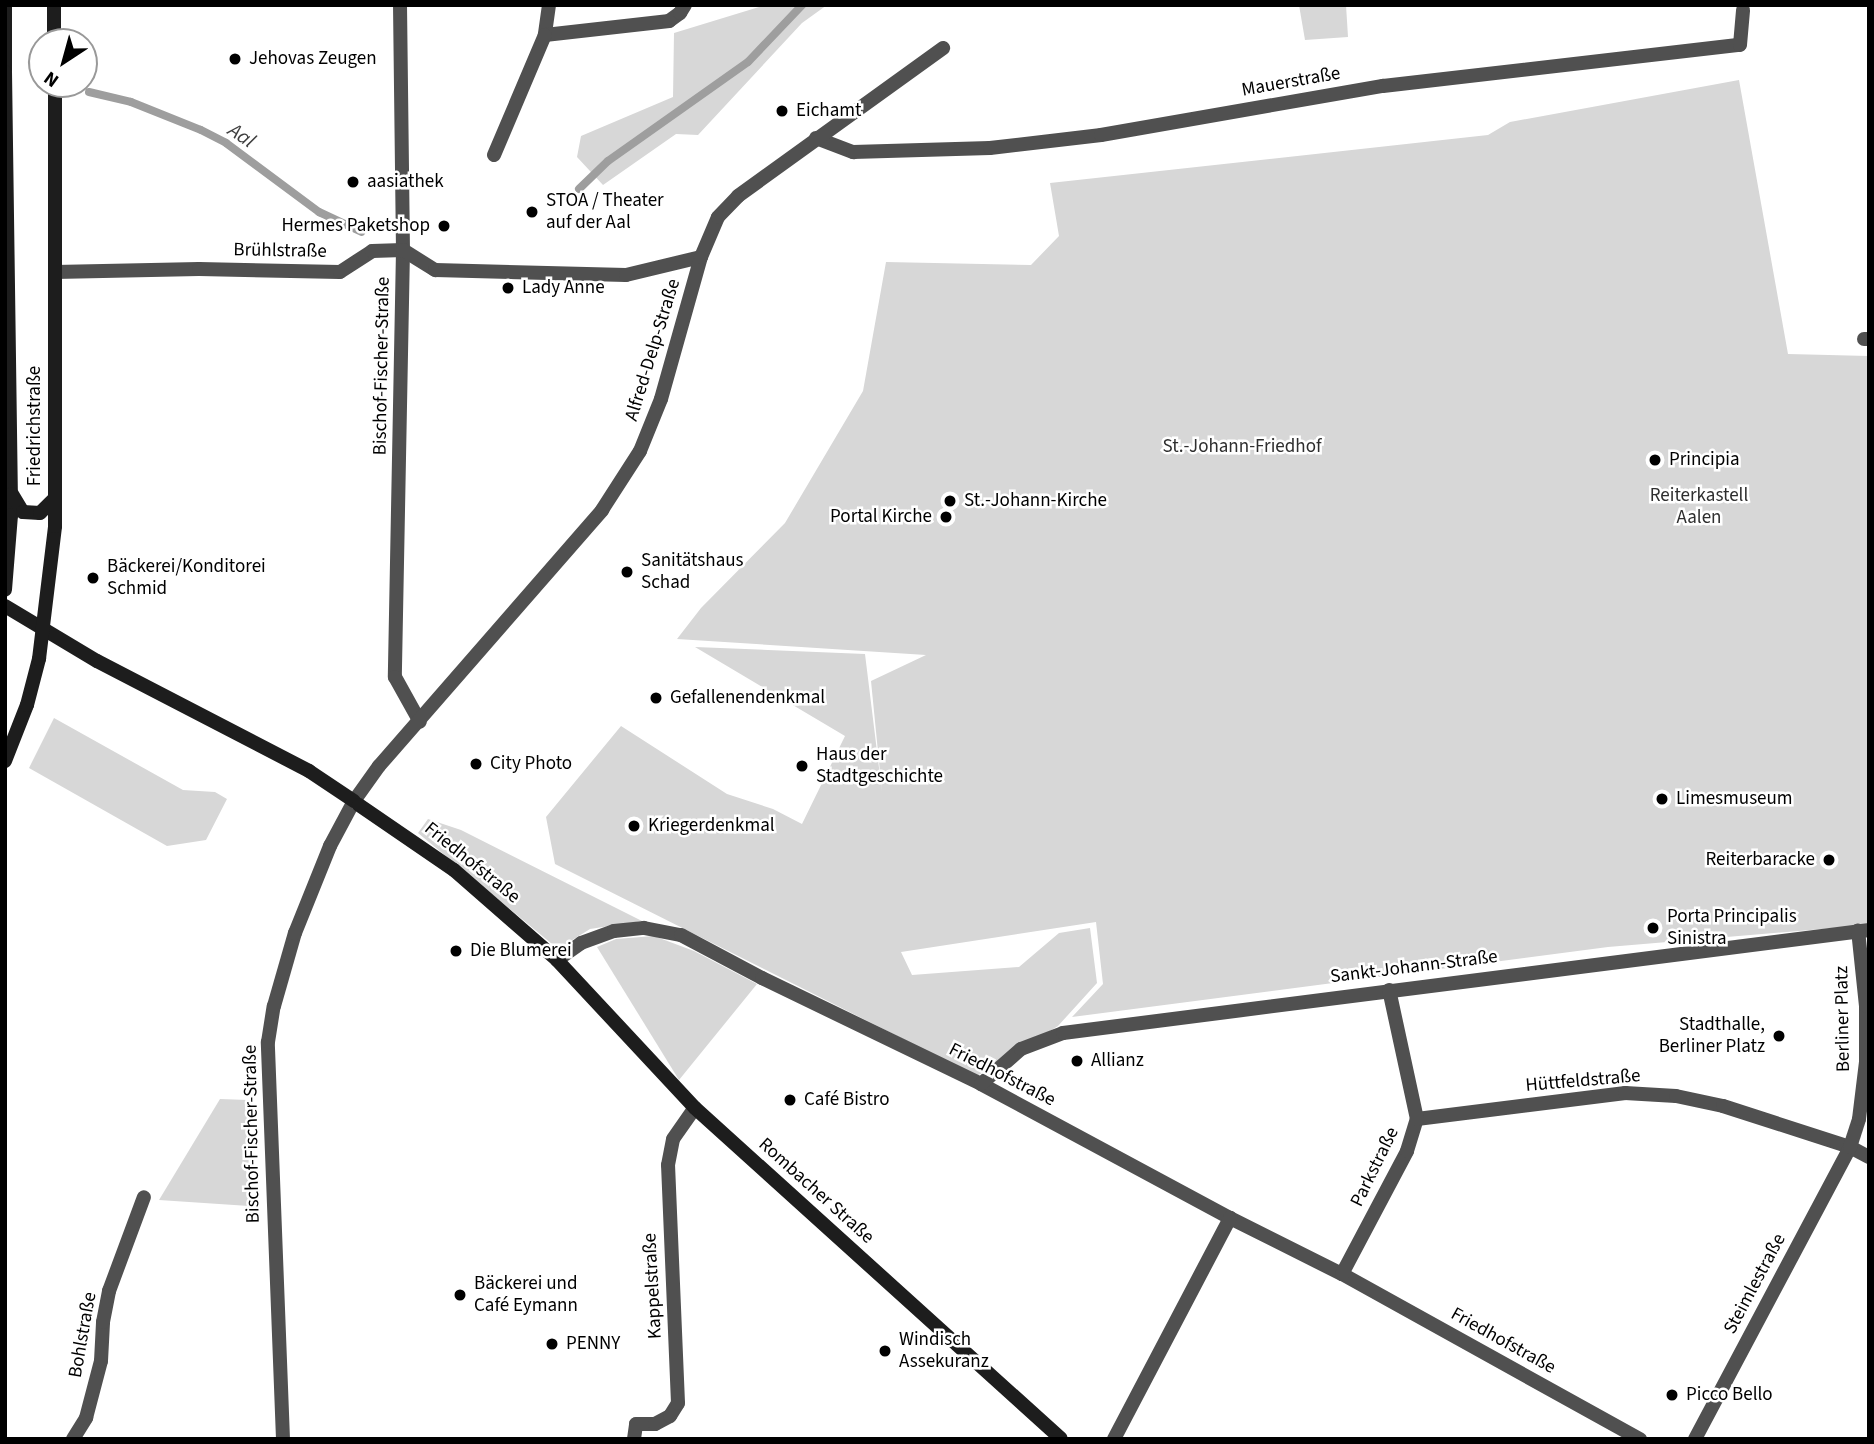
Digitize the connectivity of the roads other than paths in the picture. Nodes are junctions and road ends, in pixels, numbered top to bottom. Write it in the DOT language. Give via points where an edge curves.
graph roads {
  1 [pos="5,5"];
  2 [pos="54,5"];
  3 [pos="400,5"];
  4 [pos="549,5"];
  5 [pos="685,5"];
  6 [pos="1743,10"];
  7 [pos="54,28"];
  8 [pos="545,35"];
  9 [pos="943,48"];
  10 [pos="5,71"];
  11 [pos="55,98"];
  12 [pos="816,138"];
  13 [pos="494,155"];
  14 [pos="402,250"];
  15 [pos="701,257"];
  16 [pos="55,272"];
  17 [pos="11,493"];
  18 [pos="54,499"];
  19 [pos="8,518"];
  20 [pos="5,590"];
  21 [pos="5,606"];
  22 [pos="44,630"];
  23 [pos="420,722"];
  24 [pos="5,761"];
  25 [pos="357,803"];
  26 [pos="1863,930"];
  27 [pos="557,960"];
  28 [pos="1388,990"];
  29 [pos="981,1084"];
  30 [pos="695,1108"];
  31 [pos="1418,1119"];
  32 [pos="1850,1147"];
  33 [pos="1869,1157"];
  34 [pos="144,1197"];
  35 [pos="1230,1218"];
  36 [pos="1342,1273"];
  37 [pos="73,1439"];
  38 [pos="283,1439"];
  39 [pos="634,1439"];
  40 [pos="1061,1439"];
  41 [pos="1114,1439"];
  42 [pos="1640,1439"];
  43 [pos="1695,1439"];
  1 -- 10 [label="main road, Friedrichstraße"];
  2 -- 7 [label="main road"];
  3 -- 14 [label="street, Bischof-Fischer-Straße"];
  4 -- 8 [label="street"];
  5 -- 8 [label="street" via="669,21"];
  6 -- 12 [label="street, Mauerstraße" via="1740,45 1383,86 1101,135 990,148 853,152"];
  8 -- 13 [label="street"];
  9 -- 12 [label="street, Alfred-Delp-Straße"];
  10 -- 17 [label="main road, Friedrichstraße"];
  11 -- 16 [label="main road, Friedrichstraße"];
  12 -- 15 [label="street, Alfred-Delp-Straße" via="724,210"];
  14 -- 15 [label="street" via="435,270 626,275"];
  14 -- 16 [label="street, Brühlstraße" via="372,251 340,272"];
  14 -- 23 [label="street, Bischof-Fischer-Straße" via="395,677"];
  15 -- 23 [label="street, Alfred-Delp-Straße" via="661,399 640,451 602,510"];
  16 -- 18 [label="main road, Friedrichstraße"];
  17 -- 18 [label="main road" via="23,512 40,513"];
  17 -- 19 [label="main road, Friedrichstraße"];
  18 -- 22 [label="main road, Friedrichstraße"];
  19 -- 20 [label="main road, Friedrichstraße"];
  21 -- 22 [label="main road, Friedhofstraße"];
  22 -- 24 [label="main road, Friedrichstraße" via="31,692"];
  22 -- 25 [label="main road, Friedhofstraße" via="309,771"];
  23 -- 25 [label="street, Alfred-Delp-Straße" via="379,766"];
  25 -- 27 [label="main road, Friedhofstraße" via="454,870"];
  25 -- 38 [label="street, Bischof-Fischer-Straße" via="330,846 295,933 268,1042"];
  26 -- 28 [label="street, Sankt-Johann-Straße"];
  26 -- 32 [label="street, Berliner Platz" via="1866,1062 1859,1119"];
  27 -- 29 [label="street, Friedhofstraße" via="581,943 614,931 644,928 681,935"];
  27 -- 30 [label="main road, Rombacher Straße"];
  28 -- 29 [label="street, Sankt-Johann-Straße" via="1063,1032 1021,1049"];
  28 -- 31 [label="street, Parkstraße"];
  29 -- 35 [label="street, Friedhofstraße"];
  30 -- 39 [label="street, Kappelstraße" via="673,1139 668,1165 678,1403 670,1416 655,1424 636,1424"];
  30 -- 40 [label="main road, Rombacher Straße"];
  31 -- 32 [label="street, Hüttfeldstraße" via="1625,1093 1663,1095 1723,1106"];
  31 -- 36 [label="street, Parkstraße" via="1407,1151"];
  32 -- 33 [label="street, Hüttfeldstraße"];
  32 -- 43 [label="street, Steimlestraße"];
  34 -- 37 [label="street, Bohlstraße" via="109,1291 101,1361 86,1418"];
  35 -- 36 [label="street, Friedhofstraße"];
  35 -- 41 [label="street"];
  36 -- 42 [label="street, Friedhofstraße"];
}
